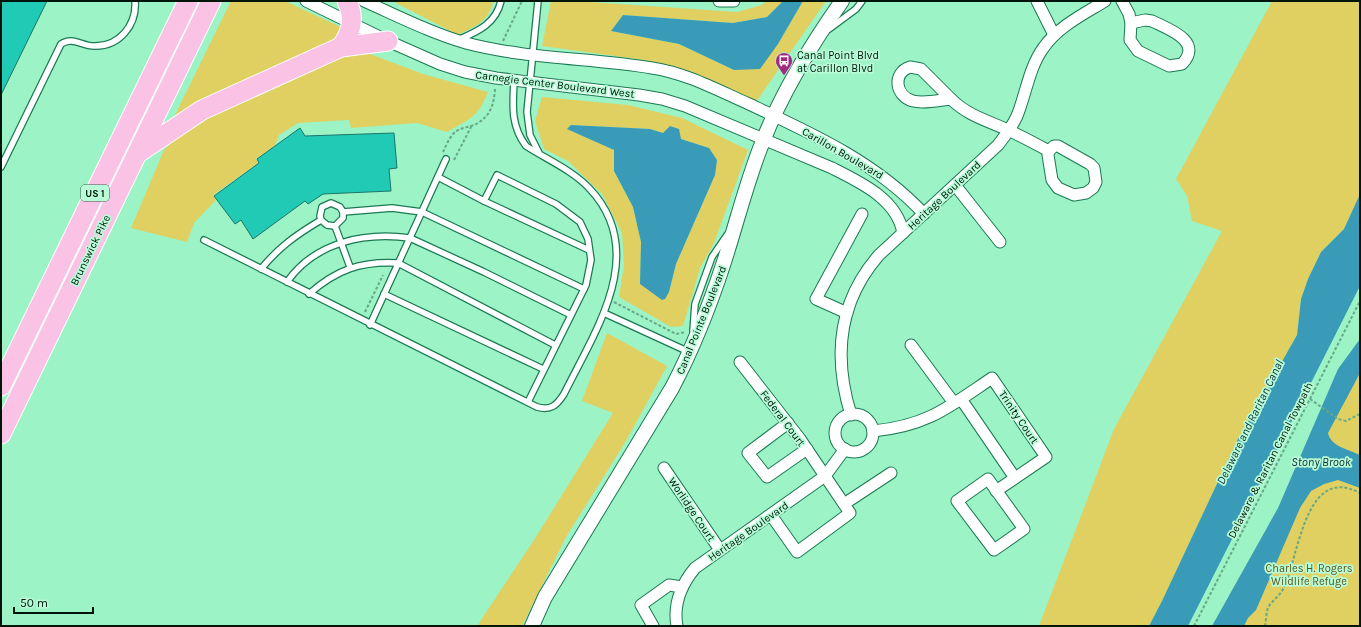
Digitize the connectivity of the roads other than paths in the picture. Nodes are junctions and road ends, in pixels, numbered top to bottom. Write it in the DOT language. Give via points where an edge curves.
graph roads {
  1 [pos="134,1"];
  2 [pos="188,1"];
  3 [pos="211,1"];
  4 [pos="306,1"];
  5 [pos="347,1"];
  6 [pos="364,1"];
  7 [pos="501,1"];
  8 [pos="538,1"];
  9 [pos="721,1"];
  10 [pos="734,1"];
  11 [pos="842,1"];
  12 [pos="862,1"];
  13 [pos="1037,1"];
  14 [pos="1105,1"];
  15 [pos="1122,1"];
  16 [pos="352,23"];
  17 [pos="1130,23"];
  18 [pos="1054,35"];
  19 [pos="816,38"];
  20 [pos="458,40"];
  21 [pos="388,41"];
  22 [pos="341,46"];
  23 [pos="532,54"];
  24 [pos="514,80"];
  25 [pos="529,82"];
  26 [pos="951,99"];
  27 [pos="774,116"];
  28 [pos="1009,131"];
  29 [pos="763,140"];
  30 [pos="1048,151"];
  31 [pos="138,152"];
  32 [pos="541,156"];
  33 [pos="446,159"];
  34 [pos="1,167"];
  35 [pos="438,177"];
  36 [pos="955,185"];
  37 [pos="484,201"];
  38 [pos="343,212"];
  39 [pos="422,212"];
  40 [pos="862,214"];
  41 [pos="924,214"];
  42 [pos="738,218"];
  43 [pos="321,220"];
  44 [pos="335,226"];
  45 [pos="903,233"];
  46 [pos="410,238"];
  47 [pos="204,240"];
  48 [pos="341,242"];
  49 [pos="1000,242"];
  50 [pos="589,250"];
  51 [pos="398,262"];
  52 [pos="350,267"];
  53 [pos="261,269"];
  54 [pos="287,282"];
  55 [pos="584,289"];
  56 [pos="309,294"];
  57 [pos="384,294"];
  58 [pos="604,313"];
  59 [pos="847,313"];
  60 [pos="570,315"];
  61 [pos="370,324"];
  62 [pos="556,345"];
  63 [pos="911,345"];
  64 [pos="691,349"];
  65 [pos="740,362"];
  66 [pos="543,369"];
  67 [pos="1,386"];
  68 [pos="958,401"];
  69 [pos="528,402"];
  70 [pos="851,414"];
  71 [pos="788,423"];
  72 [pos="873,431"];
  73 [pos="1,434"];
  74 [pos="807,449"];
  75 [pos="845,449"];
  76 [pos="664,468"];
  77 [pos="891,473"];
  78 [pos="825,476"];
  79 [pos="1015,478"];
  80 [pos="996,491"];
  81 [pos="844,504"];
  82 [pos="771,514"];
  83 [pos="720,550"];
  84 [pos="682,587"];
  85 [pos="532,626"];
  86 [pos="653,626"];
  87 [pos="677,626"];
  1 -- 34 [label="lane" via="131,25 120,38 102,46 73,40 61,44"];
  2 -- 67 [label="highway, Brunswick Pike / US 1"];
  3 -- 31 [label="highway, Brunswick Pike / US 1"];
  4 -- 16 [label="street, Carnegie Center Boulevard West"];
  5 -- 16 [label="highway" via="351,9"];
  6 -- 20 [label="street"];
  7 -- 20 [label="lane" via="493,20 485,27"];
  8 -- 23 [label="lane"];
  9 -- 10 [label="street"];
  11 -- 19 [label="street, Canal Pointe Boulevard"];
  12 -- 19 [label="lane" via="856,9"];
  13 -- 18 [label="street"];
  14 -- 18 [label="street, Heritage Boulevard"];
  15 -- 17 [label="street" via="1129,14"];
  16 -- 21 [label="street, Carnegie Center Boulevard West"];
  16 -- 22 [label="highway" via="350,33"];
  17 -- 17 [label="street" via="1130,40 1138,51 1169,66 1176,66 1186,60 1188,46 1181,36 1152,21"];
  18 -- 28 [label="street, Heritage Boulevard" via="1036,60"];
  19 -- 27 [label="street, Canal Pointe Boulevard"];
  20 -- 23 [label="street"];
  21 -- 22 [label="highway"];
  21 -- 24 [label="street, Carnegie Center Boulevard West" via="465,72"];
  22 -- 31 [label="highway" via="202,110"];
  23 -- 25 [label="lane"];
  23 -- 27 [label="street" via="652,68 674,73 695,79"];
  24 -- 25 [label="street, Carnegie Center Boulevard West"];
  24 -- 32 [label="lane" via="513,111 516,131 526,146"];
  25 -- 29 [label="street, Carnegie Center Boulevard West" via="662,99 685,106"];
  25 -- 32 [label="lane" via="528,125 533,144"];
  26 -- 26 [label="street" via="921,69 910,67 900,73 897,86 908,100 917,102"];
  26 -- 28 [label="street" via="978,119"];
  27 -- 29 [label="street, Canal Pointe Boulevard"];
  27 -- 41 [label="street, Carillon Boulevard" via="862,162 889,180"];
  28 -- 30 [label="street"];
  28 -- 36 [label="street, Heritage Boulevard" via="998,145"];
  29 -- 42 [label="street, Canal Pointe Boulevard"];
  29 -- 45 [label="street, Carillon Boulevard" via="854,179 892,208 898,215"];
  30 -- 30 [label="street" via="1055,186 1080,195 1093,188 1096,175 1090,164 1058,146"];
  31 -- 73 [label="highway, Brunswick Pike / US 1"];
  32 -- 58 [label="lane" via="589,187 607,215 617,250 617,270"];
  33 -- 35 [label="lane"];
  35 -- 37 [label="lane"];
  35 -- 39 [label="lane"];
  36 -- 41 [label="street, Heritage Boulevard"];
  36 -- 49 [label="street"];
  37 -- 50 [label="lane"];
  37 -- 50 [label="lane" via="498,175 556,204 580,222 588,239"];
  38 -- 39 [label="lane" via="392,208"];
  38 -- 43 [label="lane" via="336,204 326,204 320,210"];
  38 -- 44 [label="lane" via="343,218"];
  39 -- 46 [label="lane"];
  39 -- 55 [label="lane"];
  40 -- 59 [label="street" via="816,298"];
  41 -- 45 [label="street, Heritage Boulevard"];
  42 -- 64 [label="street, Canal Pointe Boulevard"];
  42 -- 64 [label="lane" via="712,257 696,304"];
  43 -- 44 [label="lane" via="327,225"];
  43 -- 53 [label="lane" via="293,237 276,251"];
  44 -- 48 [label="lane"];
  45 -- 59 [label="street, Heritage Boulevard" via="879,255 863,276"];
  46 -- 48 [label="lane" via="386,235"];
  46 -- 51 [label="lane"];
  46 -- 60 [label="lane"];
  47 -- 53 [label="lane"];
  48 -- 52 [label="lane"];
  48 -- 54 [label="lane" via="319,253 295,271"];
  50 -- 55 [label="lane" via="591,260"];
  51 -- 52 [label="lane"];
  51 -- 57 [label="lane"];
  51 -- 62 [label="lane"];
  52 -- 56 [label="lane" via="322,282"];
  53 -- 54 [label="lane"];
  54 -- 56 [label="lane"];
  55 -- 60 [label="lane"];
  56 -- 61 [label="lane"];
  57 -- 61 [label="lane"];
  57 -- 66 [label="lane"];
  58 -- 64 [label="lane"];
  58 -- 69 [label="lane" via="559,402 552,408 545,409"];
  59 -- 70 [label="street, Heritage Boulevard" via="840,355 845,394"];
  60 -- 62 [label="lane"];
  61 -- 69 [label="lane"];
  62 -- 66 [label="lane"];
  63 -- 68 [label="street"];
  64 -- 85 [label="street, Canal Pointe Boulevard" via="672,388 545,597"];
  65 -- 71 [label="street, Federal Court"];
  66 -- 69 [label="lane"];
  68 -- 72 [label="street, Trinity Court" via="930,418 914,424"];
  68 -- 79 [label="street"];
  68 -- 79 [label="street, Trinity Court" via="992,378 1046,457"];
  70 -- 72 [label="street" via="866,418"];
  70 -- 75 [label="street" via="839,422 836,428 837,442"];
  71 -- 74 [label="street, Federal Court"];
  71 -- 74 [label="street" via="748,453 767,477"];
  72 -- 75 [label="street" via="870,443 865,448 852,452"];
  74 -- 78 [label="street, Federal Court"];
  75 -- 78 [label="street, Heritage Boulevard"];
  76 -- 83 [label="street, Worlidge Court"];
  77 -- 81 [label="street"];
  78 -- 81 [label="street, Federal Court"];
  78 -- 82 [label="street, Heritage Boulevard"];
  79 -- 80 [label="street, Trinity Court"];
  80 -- 80 [label="street" via="1024,529 994,550 957,500 988,479"];
  81 -- 82 [label="street" via="850,513 797,552"];
  82 -- 83 [label="street, Heritage Boulevard"];
  83 -- 84 [label="street, Heritage Boulevard" via="695,568"];
  84 -- 86 [label="street" via="669,585 641,605"];
  84 -- 87 [label="street, Heritage Boulevard" via="676,610"];
}
